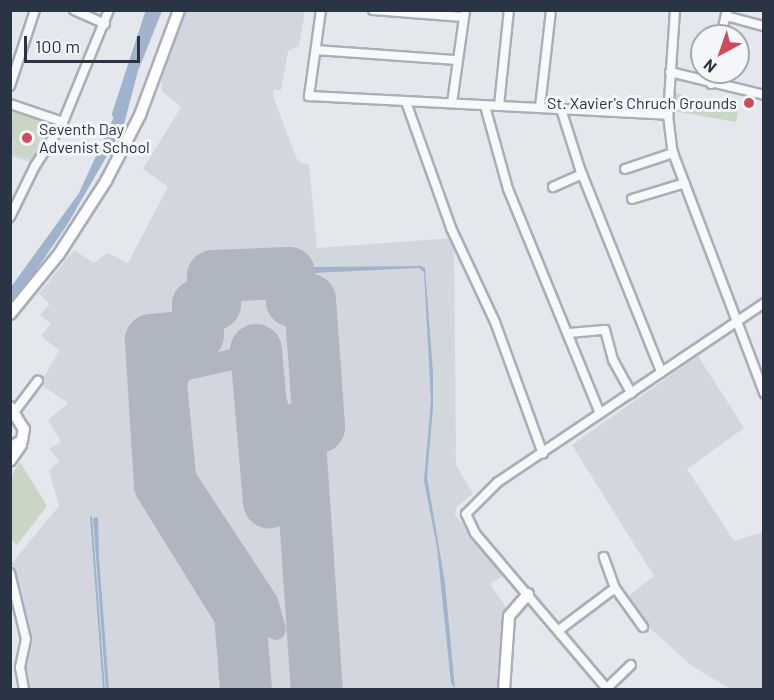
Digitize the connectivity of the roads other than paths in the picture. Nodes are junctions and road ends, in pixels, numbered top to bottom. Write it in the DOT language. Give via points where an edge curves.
graph roads {
  1 [pos="35,10"];
  2 [pos="74,10"];
  3 [pos="109,10"];
  4 [pos="180,10"];
  5 [pos="321,10"];
  6 [pos="373,10"];
  7 [pos="508,10"];
  8 [pos="551,10"];
  9 [pos="675,10"];
  10 [pos="726,13"];
  11 [pos="464,14"];
  12 [pos="105,24"];
  13 [pos="764,26"];
  14 [pos="316,50"];
  15 [pos="457,60"];
  16 [pos="670,72"];
  17 [pos="690,78"];
  18 [pos="711,84"];
  19 [pos="10,86"];
  20 [pos="764,95"];
  21 [pos="406,102"];
  22 [pos="452,103"];
  23 [pos="10,104"];
  24 [pos="485,106"];
  25 [pos="499,106"];
  26 [pos="540,107"];
  27 [pos="561,109"];
  28 [pos="668,115"];
  29 [pos="63,122"];
  30 [pos="673,153"];
  31 [pos="625,169"];
  32 [pos="582,174"];
  33 [pos="684,183"];
  34 [pos="553,187"];
  35 [pos="632,199"];
  36 [pos="10,217"];
  37 [pos="764,303"];
  38 [pos="10,314"];
  39 [pos="736,323"];
  40 [pos="569,333"];
  41 [pos="661,372"];
  42 [pos="38,381"];
  43 [pos="630,393"];
  44 [pos="764,393"];
  45 [pos="13,409"];
  46 [pos="600,413"];
  47 [pos="23,439"];
  48 [pos="10,446"];
  49 [pos="543,454"];
  50 [pos="10,461"];
  51 [pos="604,557"];
  52 [pos="10,573"];
  53 [pos="615,588"];
  54 [pos="528,594"];
  55 [pos="643,627"];
  56 [pos="559,630"];
  57 [pos="631,665"];
  58 [pos="608,689"];
  59 [pos="24,690"];
  60 [pos="504,690"];
  1 -- 19 [label="street"];
  2 -- 12 [label="street"];
  3 -- 12 [label="street"];
  4 -- 38 [label="street" via="140,115 106,181 59,254"];
  5 -- 14 [label="street"];
  6 -- 11 [label="street"];
  7 -- 25 [label="street"];
  8 -- 26 [label="street"];
  9 -- 16 [label="street"];
  10 -- 13 [label="street"];
  11 -- 15 [label="street"];
  12 -- 29 [label="street"];
  14 -- 15 [label="street"];
  14 -- 21 [label="street" via="309,96"];
  15 -- 22 [label="street"];
  16 -- 17 [label="street"];
  16 -- 28 [label="street"];
  18 -- 20 [label="street"];
  21 -- 22 [label="street"];
  21 -- 49 [label="street" via="451,228 495,322"];
  22 -- 24 [label="street"];
  23 -- 29 [label="street"];
  24 -- 25 [label="street"];
  24 -- 40 [label="street" via="508,189"];
  25 -- 26 [label="street"];
  26 -- 27 [label="street"];
  27 -- 28 [label="street"];
  27 -- 32 [label="street"];
  28 -- 30 [label="street"];
  29 -- 36 [label="street" via="35,166"];
  30 -- 31 [label="street"];
  30 -- 33 [label="street"];
  32 -- 34 [label="street"];
  32 -- 41 [label="street"];
  33 -- 35 [label="street"];
  33 -- 39 [label="street"];
  37 -- 39 [label="street"];
  39 -- 41 [label="street"];
  39 -- 44 [label="street"];
  40 -- 43 [label="street" via="605,330 613,360"];
  40 -- 46 [label="street"];
  41 -- 43 [label="street"];
  42 -- 45 [label="street"];
  43 -- 46 [label="street"];
  45 -- 47 [label="street" via="24,429"];
  46 -- 49 [label="street"];
  47 -- 48 [label="street"];
  47 -- 50 [label="street"];
  49 -- 54 [label="street" via="498,482 466,514 475,533"];
  51 -- 53 [label="street"];
  52 -- 59 [label="street" via="26,639 20,667"];
  53 -- 55 [label="street"];
  53 -- 56 [label="street"];
  54 -- 56 [label="street"];
  54 -- 60 [label="street" via="509,616"];
  56 -- 58 [label="street"];
  57 -- 58 [label="street"];
}
